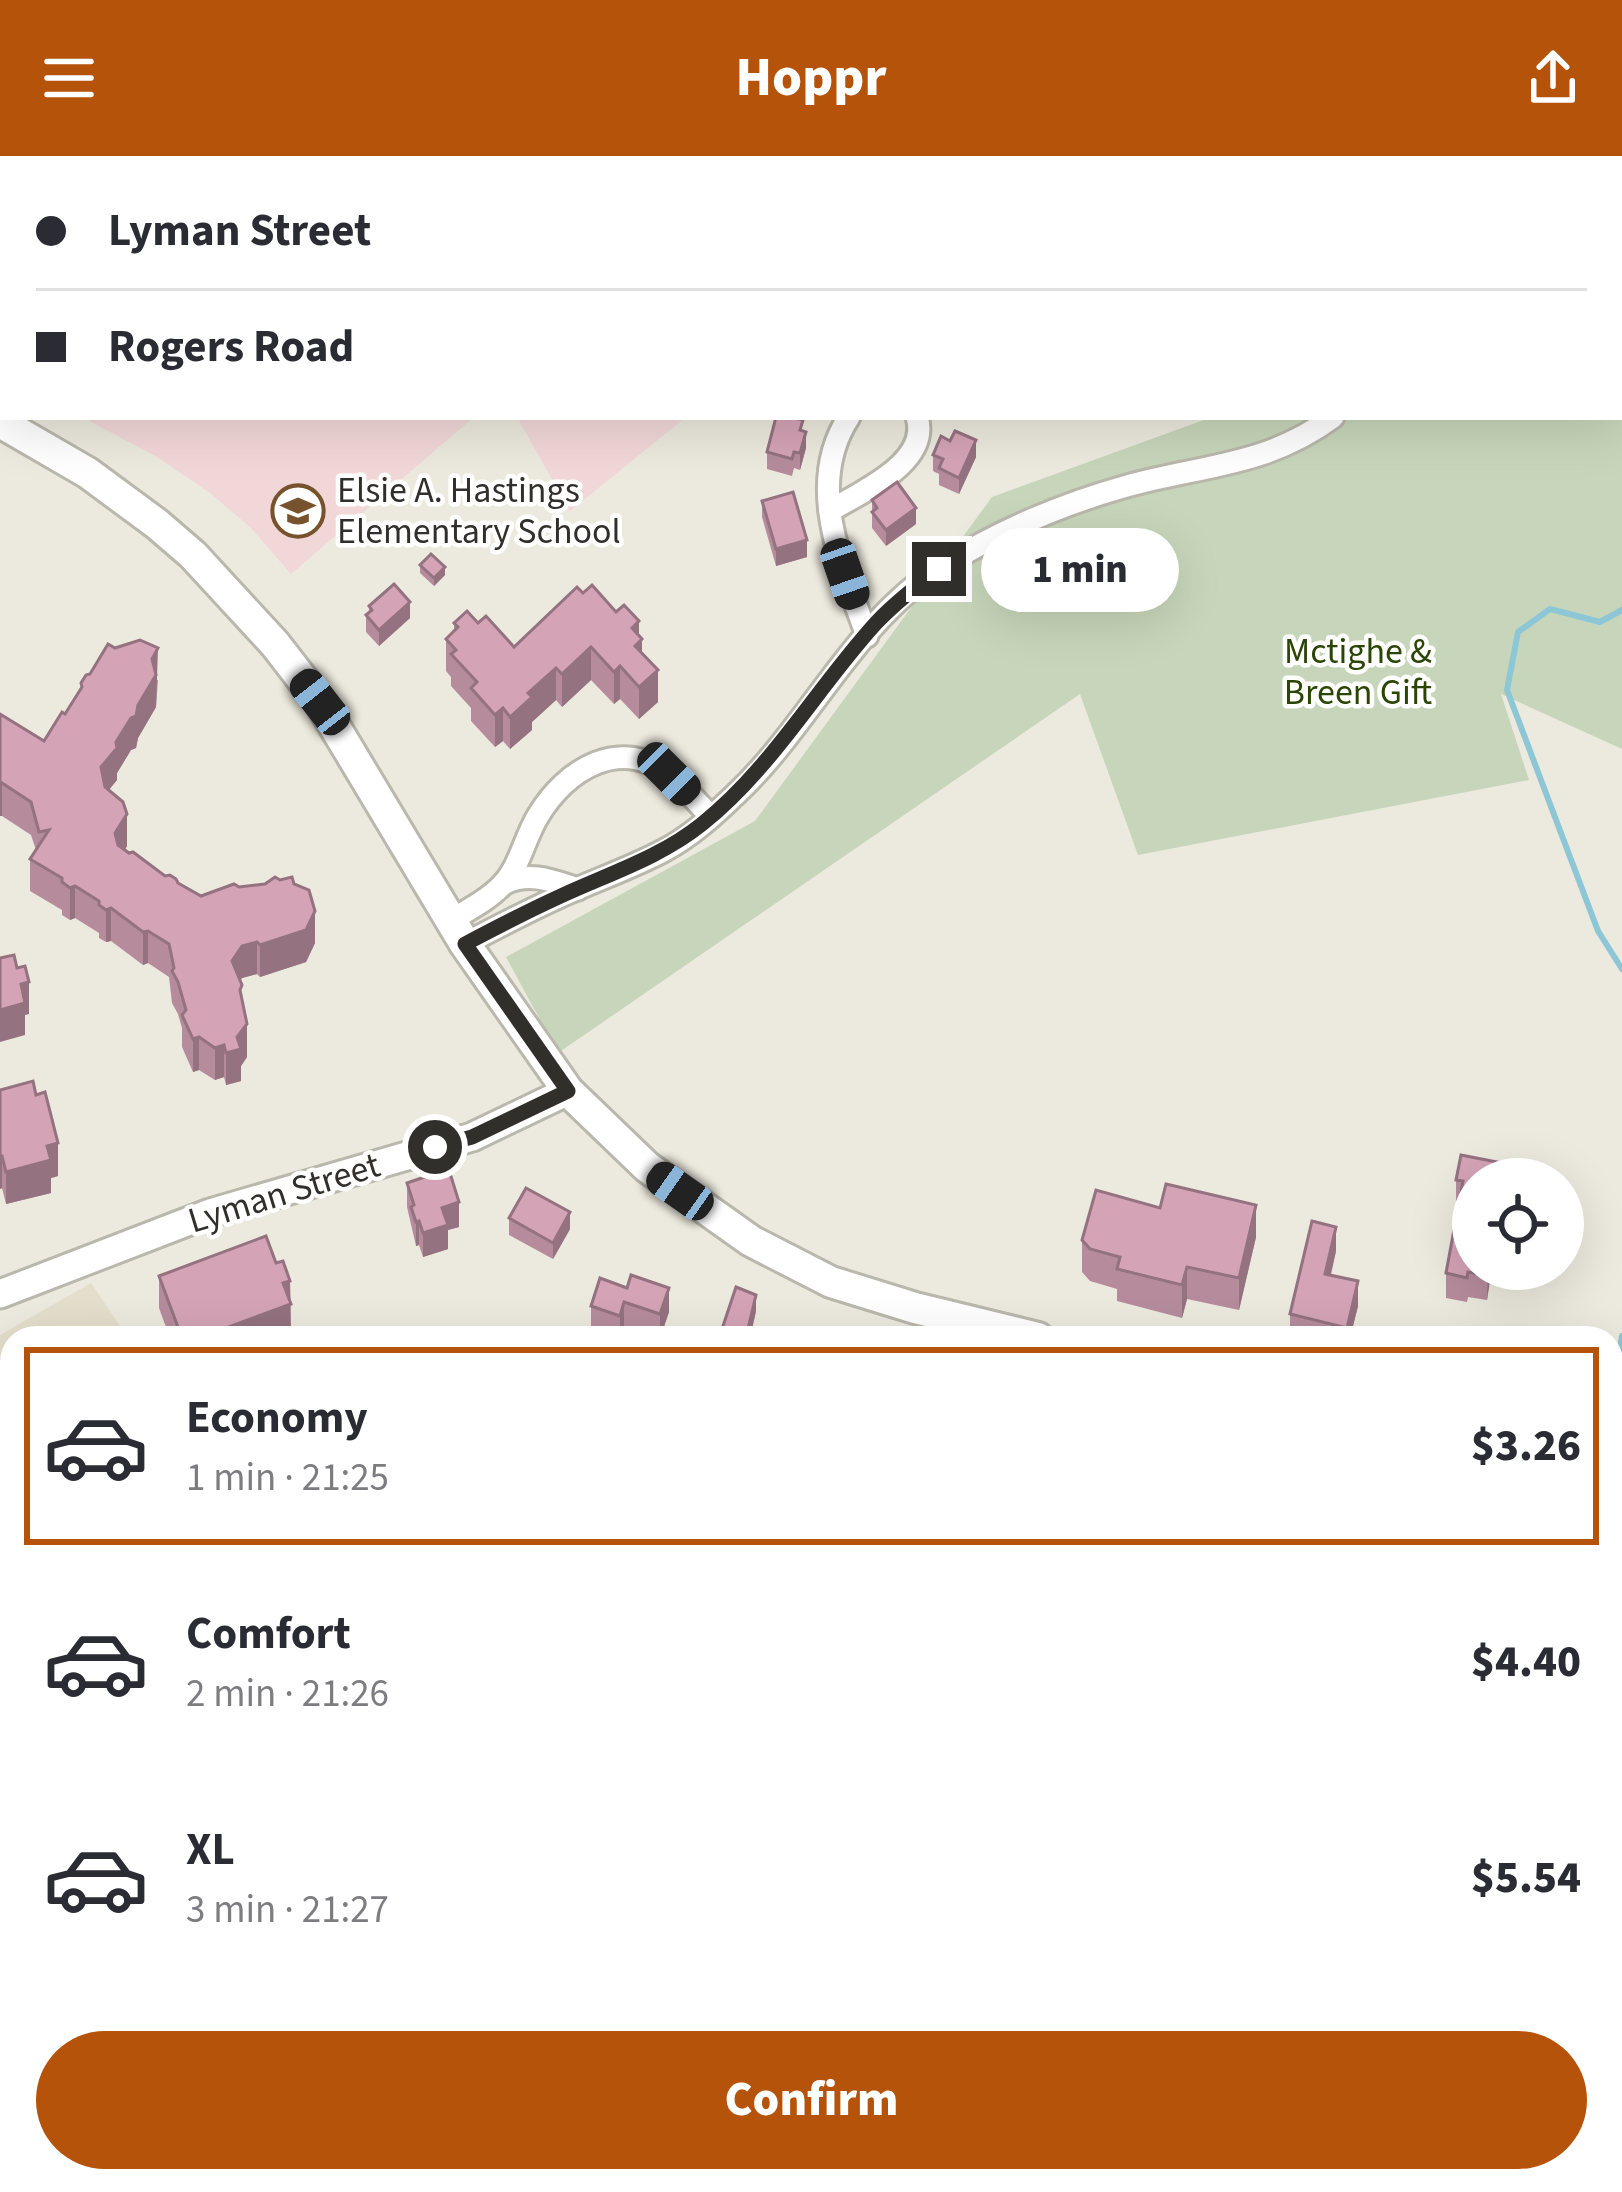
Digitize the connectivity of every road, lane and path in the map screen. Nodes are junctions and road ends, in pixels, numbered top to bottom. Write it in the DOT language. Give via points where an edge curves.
graph roads {
  1 [pos="847,420"];
  2 [pos="918,420"];
  3 [pos="1328,420"];
  4 [pos="0,422"];
  5 [pos="830,511"];
  6 [pos="866,636"];
  7 [pos="711,817"];
  8 [pos="505,883"];
  9 [pos="578,889"];
  10 [pos="457,933"];
  11 [pos="568,1091"];
  12 [pos="0,1294"];
  13 [pos="989,1326"];
  1 -- 5 [label="street" via="828,469"];
  2 -- 5 [label="street" via="910,457"];
  3 -- 6 [label="street" via="1261,456 1130,485 1008,529 939,569"];
  4 -- 10 [label="main road" via="128,502 245,610 320,702"];
  5 -- 6 [label="street"];
  6 -- 7 [label="street" via="782,745"];
  7 -- 8 [label="street" via="649,764 596,762 561,784"];
  7 -- 9 [label="street" via="666,849"];
  8 -- 9 [label="street" via="532,876"];
  8 -- 10 [label="street"];
  9 -- 10 [label="street"];
  10 -- 11 [label="main road"];
  11 -- 12 [label="street, Lyman Street" via="472,1137 210,1213"];
  11 -- 13 [label="main road" via="647,1167 751,1241 831,1282"];
}
